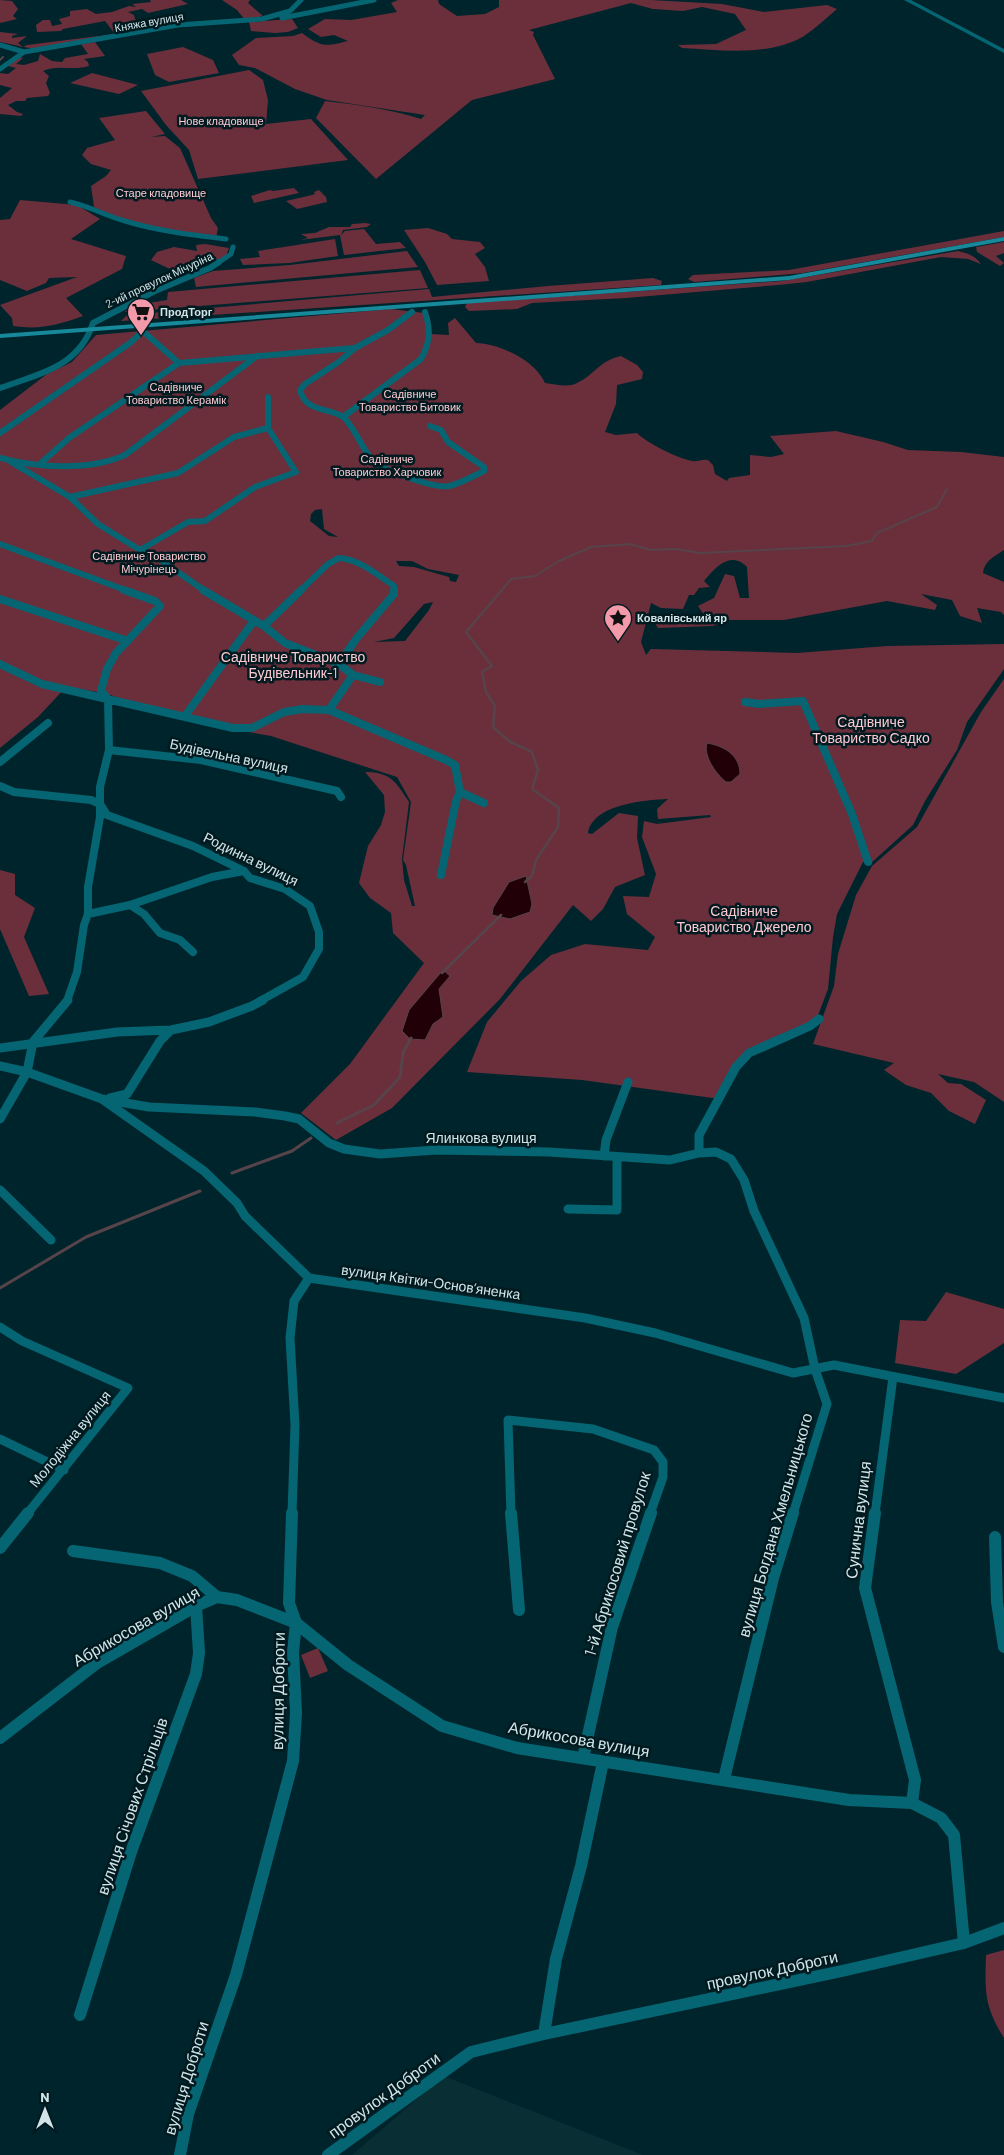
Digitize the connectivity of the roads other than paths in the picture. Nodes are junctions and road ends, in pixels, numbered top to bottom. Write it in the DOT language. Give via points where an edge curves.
graph roads {
  1 [pos="301,0"];
  2 [pos="374,0"];
  3 [pos="907,0"];
  4 [pos="292,13"];
  5 [pos="0,44"];
  6 [pos="1004,51"];
  7 [pos="24,52"];
  8 [pos="0,69"];
  9 [pos="70,202"];
  10 [pos="226,239"];
  11 [pos="1004,239"];
  12 [pos="233,247"];
  13 [pos="412,312"];
  14 [pos="425,312"];
  15 [pos="91,328"];
  16 [pos="140,328"];
  17 [pos="0,336"];
  18 [pos="355,348"];
  19 [pos="257,356"];
  20 [pos="179,363"];
  21 [pos="0,388"];
  22 [pos="268,397"];
  23 [pos="343,417"];
  24 [pos="430,426"];
  25 [pos="268,428"];
  26 [pos="0,433"];
  27 [pos="0,458"];
  28 [pos="11,462"];
  29 [pos="41,463"];
  30 [pos="70,498"];
  31 [pos="0,544"];
  32 [pos="140,550"];
  33 [pos="0,599"];
  34 [pos="253,622"];
  35 [pos="264,626"];
  36 [pos="128,641"];
  37 [pos="0,664"];
  38 [pos="339,664"];
  39 [pos="353,675"];
  40 [pos="380,682"];
  41 [pos="108,700"];
  42 [pos="745,702"];
  43 [pos="329,710"];
  44 [pos="185,716"];
  45 [pos="48,723"];
  46 [pos="109,750"];
  47 [pos="0,762"];
  48 [pos="0,786"];
  49 [pos="460,792"];
  50 [pos="341,797"];
  51 [pos="484,803"];
  52 [pos="100,804"];
  53 [pos="868,862"];
  54 [pos="244,871"];
  55 [pos="440,875"];
  56 [pos="130,905"];
  57 [pos="88,914"];
  58 [pos="193,952"];
  59 [pos="819,1019"];
  60 [pos="170,1030"];
  61 [pos="33,1042"];
  62 [pos="0,1048"];
  63 [pos="0,1066"];
  64 [pos="28,1072"];
  65 [pos="628,1082"];
  66 [pos="102,1099"];
  67 [pos="0,1119"];
  68 [pos="699,1153"];
  69 [pos="604,1156"];
  70 [pos="617,1158"];
  71 [pos="0,1190"];
  72 [pos="568,1209"];
  73 [pos="50,1240"];
  74 [pos="309,1278"];
  75 [pos="0,1327"];
  76 [pos="815,1369"];
  77 [pos="893,1378"];
  78 [pos="1004,1398"];
  79 [pos="0,1439"];
  80 [pos="64,1470"];
  81 [pos="995,1537"];
  82 [pos="0,1548"];
  83 [pos="73,1551"];
  84 [pos="217,1597"];
  85 [pos="196,1606"];
  86 [pos="519,1610"];
  87 [pos="296,1623"];
  88 [pos="1004,1647"];
  89 [pos="0,1738"];
  90 [pos="583,1758"];
  91 [pos="603,1762"];
  92 [pos="724,1779"];
  93 [pos="912,1803"];
  94 [pos="1004,1928"];
  95 [pos="964,1943"];
  96 [pos="80,2015"];
  97 [pos="544,2034"];
  98 [pos="180,2155"];
  99 [pos="328,2155"];
  1 -- 4 [label="street, Княжа вулиця"];
  2 -- 4 [label="street" via="315,12"];
  3 -- 6 [label="street"];
  4 -- 7 [label="street, Княжа вулиця" via="262,19 192,23"];
  5 -- 7 [label="street"];
  7 -- 8 [label="street, Княжа вулиця"];
  9 -- 10 [label="street" via="127,222"];
  11 -- 16 [label="main road" via="789,278"];
  12 -- 15 [label="street, 2-ий провулок Мічуріна" via="231,254 210,268 112,312 93,323"];
  13 -- 18 [label="street"];
  14 -- 23 [label="street" via="431,333 428,348 421,359"];
  15 -- 16 [label="main road"];
  15 -- 17 [label="main road"];
  15 -- 21 [label="street" via="90,336 70,360"];
  16 -- 20 [label="street"];
  16 -- 26 [label="street" via="130,343"];
  18 -- 19 [label="street"];
  18 -- 23 [label="street" via="300,390 302,398 317,408"];
  19 -- 20 [label="street"];
  19 -- 29 [label="street" via="125,455 102,462"];
  20 -- 29 [label="street" via="69,438"];
  22 -- 25 [label="street"];
  23 -- 24 [label="street" via="373,461 385,468 437,486 449,486 484,471 484,467 448,442 441,430"];
  25 -- 30 [label="street" via="234,437 178,473"];
  25 -- 32 [label="street" via="296,472 294,474 255,488 205,521 188,522"];
  27 -- 28 [label="street"];
  28 -- 29 [label="street"];
  28 -- 30 [label="street"];
  30 -- 32 [label="street" via="98,524"];
  31 -- 36 [label="street" via="160,606"];
  32 -- 34 [label="street" via="152,554"];
  33 -- 36 [label="street"];
  34 -- 35 [label="street"];
  34 -- 44 [label="street"];
  35 -- 38 [label="street" via="286,643"];
  35 -- 38 [label="street" via="328,564 337,558 352,562 394,586 394,594"];
  36 -- 41 [label="street" via="107,669 101,691"];
  37 -- 41 [label="street" via="42,684"];
  38 -- 39 [label="street"];
  39 -- 40 [label="street"];
  39 -- 43 [label="street"];
  41 -- 44 [label="street"];
  41 -- 46 [label="street"];
  42 -- 53 [label="street" via="803,701 848,805"];
  43 -- 44 [label="street" via="284,712 252,728 233,728"];
  43 -- 49 [label="street" via="455,765"];
  45 -- 47 [label="street"];
  46 -- 50 [label="street, Будівельна вулиця" via="201,760 337,792"];
  46 -- 52 [label="street" via="100,788"];
  48 -- 52 [label="street" via="14,792"];
  49 -- 51 [label="street"];
  49 -- 55 [label="street"];
  52 -- 54 [label="street, Родинна вулиця" via="107,815 193,846"];
  52 -- 57 [label="street" via="88,887"];
  54 -- 56 [label="street" via="212,877"];
  54 -- 60 [label="street, Родинна вулиця" via="250,878 285,888 310,906 319,932 319,949 303,977 252,1006 209,1022"];
  56 -- 57 [label="street"];
  56 -- 58 [label="street" via="144,914 160,933 180,940"];
  57 -- 61 [label="street" via="68,1000"];
  59 -- 68 [label="street" via="749,1052 736,1067 699,1135"];
  60 -- 61 [label="street, Родинна вулиця" via="117,1032"];
  60 -- 66 [label="street" via="127,1094"];
  61 -- 62 [label="street, Родинна вулиця"];
  61 -- 64 [label="street"];
  63 -- 64 [label="street"];
  64 -- 66 [label="street"];
  64 -- 67 [label="street"];
  65 -- 69 [label="street" via="606,1140"];
  66 -- 69 [label="street, Ялинкова вулиця" via="148,1106 255,1112 299,1119 329,1143 344,1149 380,1154 436,1150"];
  66 -- 74 [label="street" via="204,1171"];
  68 -- 70 [label="street, Ялинкова вулиця" via="670,1160"];
  68 -- 76 [label="street, Ялинкова вулиця" via="716,1152 731,1159 744,1180 754,1211 804,1318"];
  69 -- 70 [label="street, Ялинкова вулиця"];
  70 -- 72 [label="street" via="617,1210"];
  71 -- 73 [label="street"];
  74 -- 76 [label="street, вулиця Квітки-Основʼяненка" via="585,1318 655,1333 793,1373"];
  74 -- 87 [label="street, вулиця Доброти" via="294,1301 290,1338 295,1424 289,1603"];
  75 -- 80 [label="street, Молодіжна вулиця" via="22,1341 128,1388"];
  76 -- 77 [label="street, вулиця Квітки-Основʼяненка" via="834,1365"];
  76 -- 92 [label="street, вулиця Богдана Хмельницького" via="827,1404 773,1578"];
  77 -- 78 [label="street"];
  77 -- 93 [label="street, Сунична вулиця" via="865,1588 915,1780"];
  79 -- 80 [label="street"];
  80 -- 82 [label="street, Молодіжна вулиця"];
  81 -- 88 [label="street" via="997,1602"];
  83 -- 84 [label="street, Абрикосова вулиця" via="160,1563 192,1576"];
  84 -- 85 [label="street, Абрикосова вулиця"];
  84 -- 87 [label="street, Абрикосова вулиця" via="237,1600"];
  85 -- 89 [label="street, Абрикосова вулиця" via="97,1663"];
  85 -- 96 [label="street, вулиця Січових Стрільців" via="199,1653 196,1674 131,1852"];
  86 -- 90 [label="street, 1-й Абрикосовий провулок" via="510,1506 508,1420 593,1429 654,1450 662,1462 662,1477 612,1627"];
  87 -- 90 [label="street, Абрикосова вулиця" via="348,1665 442,1726 517,1748"];
  87 -- 98 [label="street, вулиця Доброти" via="293,1761 236,1975 188,2114"];
  90 -- 91 [label="street, Абрикосова вулиця"];
  91 -- 92 [label="street, Абрикосова вулиця"];
  91 -- 97 [label="street" via="581,1866 556,1958"];
  92 -- 93 [label="street, Абрикосова вулиця" via="849,1800"];
  93 -- 95 [label="street" via="941,1818 954,1835"];
  94 -- 95 [label="street, провулок Доброти"];
  95 -- 97 [label="street, провулок Доброти"];
  97 -- 99 [label="street, провулок Доброти" via="471,2052"];
}
